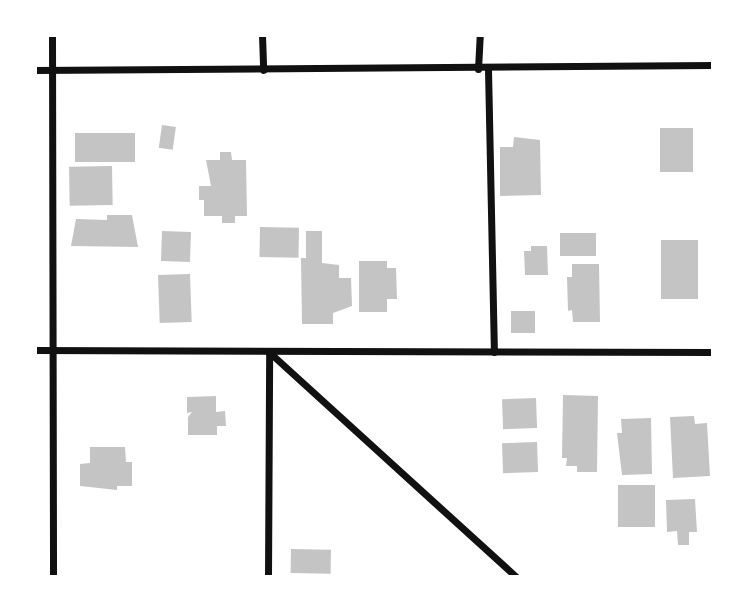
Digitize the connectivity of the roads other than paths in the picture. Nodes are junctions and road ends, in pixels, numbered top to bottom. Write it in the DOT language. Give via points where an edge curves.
graph roads {
  1 [pos="52,35"];
  2 [pos="262,35"];
  3 [pos="480,35"];
  4 [pos="713,65"];
  5 [pos="478,69"];
  6 [pos="488,69"];
  7 [pos="35,70"];
  8 [pos="51,70"];
  9 [pos="263,70"];
  10 [pos="35,349"];
  11 [pos="50,350"];
  12 [pos="269,351"];
  13 [pos="494,352"];
  14 [pos="713,352"];
  15 [pos="52,577"];
  16 [pos="268,577"];
  17 [pos="516,577"];
  1 -- 8 [label="street"];
  2 -- 9 [label="street"];
  3 -- 5 [label="street"];
  4 -- 6 [label="street"];
  5 -- 6 [label="street"];
  5 -- 9 [label="street"];
  6 -- 13 [label="street"];
  7 -- 8 [label="street"];
  8 -- 9 [label="street"];
  8 -- 11 [label="street"];
  10 -- 11 [label="street"];
  11 -- 12 [label="street"];
  11 -- 15 [label="street"];
  12 -- 13 [label="street"];
  12 -- 16 [label="street"];
  12 -- 17 [label="street"];
  13 -- 14 [label="street"];
}
